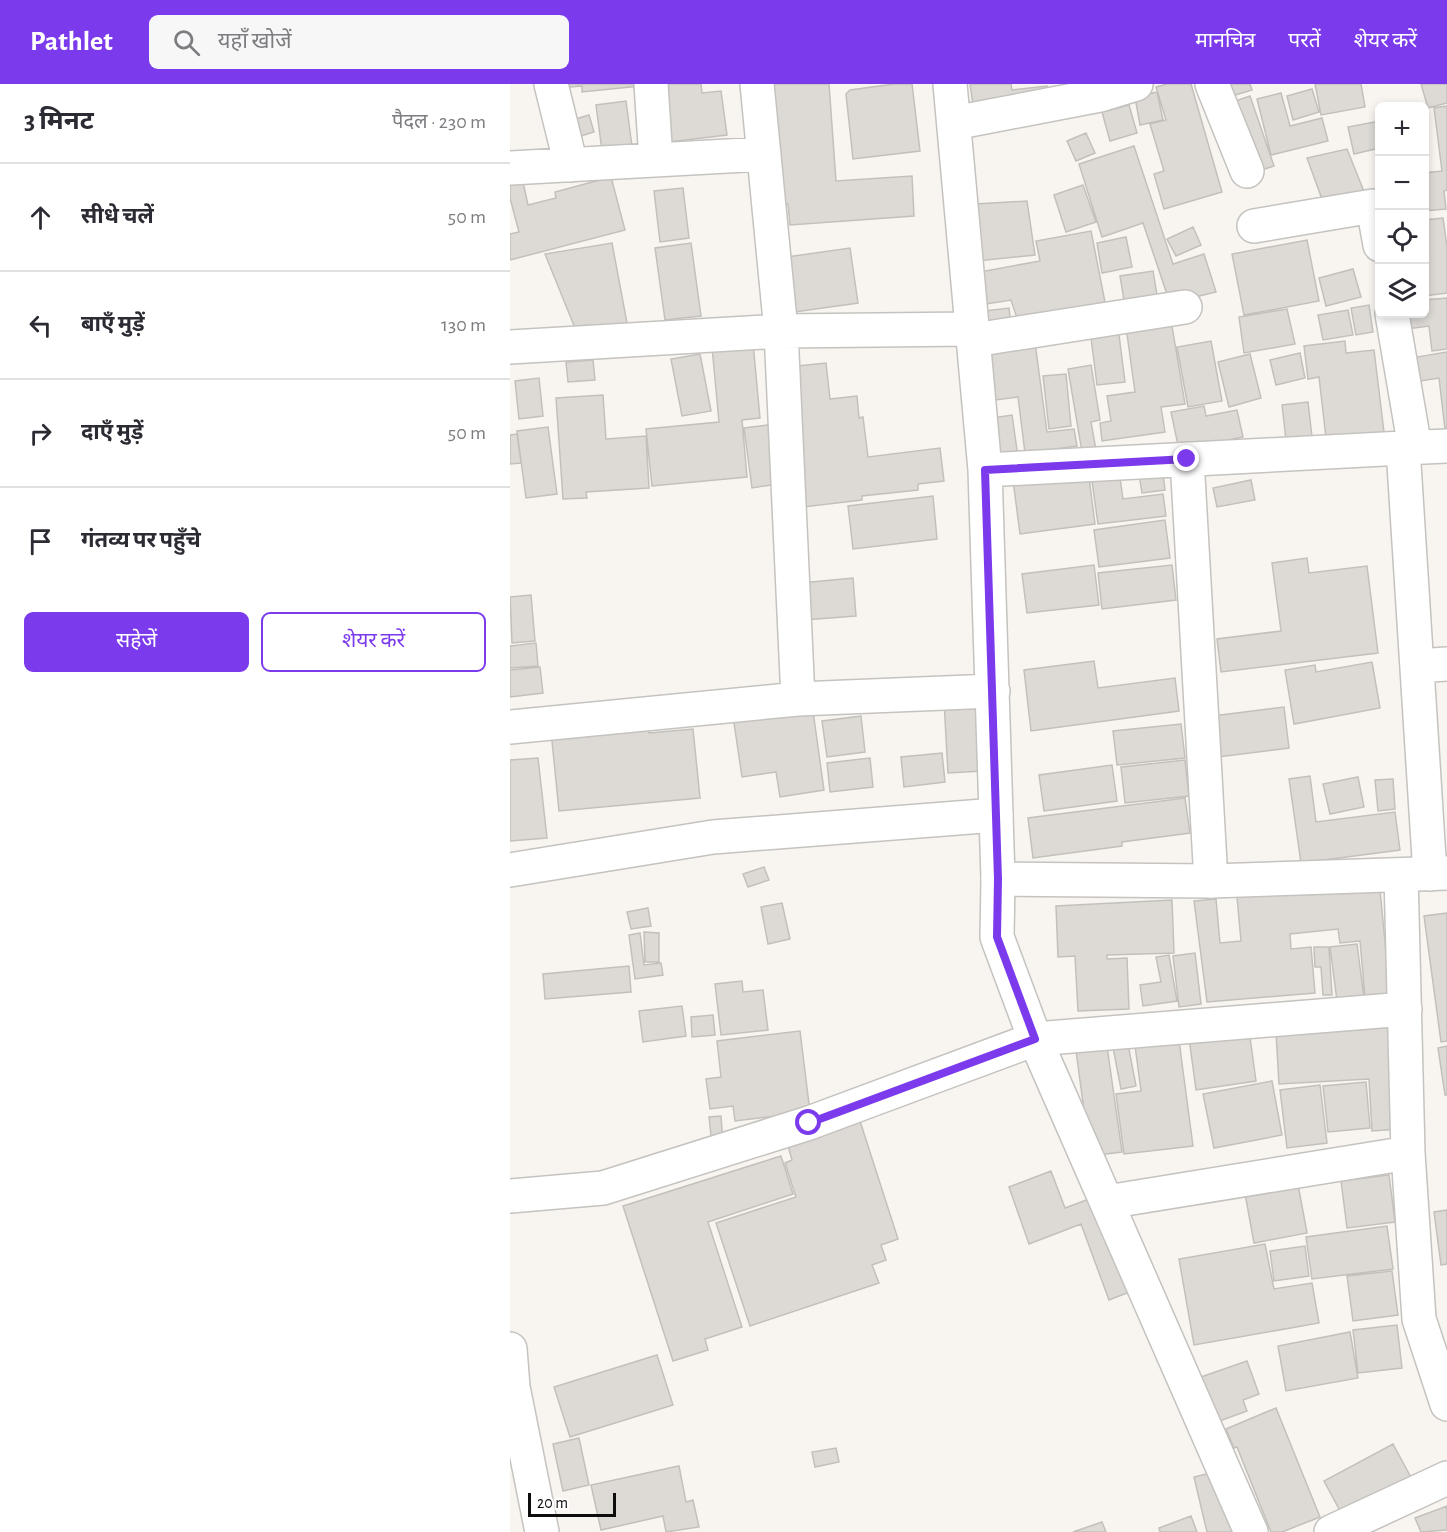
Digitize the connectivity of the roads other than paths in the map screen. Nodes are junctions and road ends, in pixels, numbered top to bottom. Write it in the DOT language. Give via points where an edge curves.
graph roads {
  1 [pos="551,84"];
  2 [pos="651,84"];
  3 [pos="757,84"];
  4 [pos="1136,84"];
  5 [pos="1212,84"];
  6 [pos="953,85"];
  7 [pos="954,123"];
  8 [pos="764,154"];
  9 [pos="656,160"];
  10 [pos="571,165"];
  11 [pos="510,168"];
  12 [pos="1247,171"];
  13 [pos="1375,217"];
  14 [pos="1254,226"];
  15 [pos="1185,308"];
  16 [pos="1393,318"];
  17 [pos="781,331"];
  18 [pos="973,335"];
  19 [pos="510,347"];
  20 [pos="1447,446"];
  21 [pos="1409,448"];
  22 [pos="1187,459"];
  23 [pos="985,470"];
  24 [pos="1432,665"];
  25 [pos="993,691"];
  26 [pos="798,699"];
  27 [pos="510,727"];
  28 [pos="996,815"];
  29 [pos="510,870"];
  30 [pos="1426,874"];
  31 [pos="998,879"];
  32 [pos="1211,881"];
  33 [pos="1405,1009"];
  34 [pos="1035,1039"];
  35 [pos="1408,1153"];
  36 [pos="510,1196"];
  37 [pos="1107,1202"];
  38 [pos="1433,1318"];
  39 [pos="510,1349"];
  40 [pos="512,1388"];
  41 [pos="1447,1404"];
  42 [pos="1447,1478"];
  43 [pos="542,1532"];
  44 [pos="1251,1532"];
  45 [pos="1331,1532"];
  1 -- 10 [label="street"];
  2 -- 9 [label="street"];
  3 -- 8 [label="street"];
  4 -- 7 [label="street" via="1100,96"];
  5 -- 12 [label="street"];
  6 -- 7 [label="street"];
  7 -- 18 [label="street"];
  8 -- 9 [label="street"];
  8 -- 17 [label="street"];
  9 -- 10 [label="street"];
  10 -- 11 [label="street"];
  13 -- 14 [label="street" via="1373,206"];
  15 -- 18 [label="street"];
  16 -- 21 [label="street"];
  17 -- 18 [label="street"];
  17 -- 19 [label="street"];
  17 -- 26 [label="street"];
  18 -- 23 [label="street"];
  20 -- 21 [label="street"];
  21 -- 22 [label="street"];
  21 -- 24 [label="street"];
  22 -- 23 [label="street"];
  22 -- 32 [label="street"];
  23 -- 25 [label="street"];
  24 -- 30 [label="street"];
  25 -- 26 [label="street"];
  25 -- 28 [label="street"];
  26 -- 27 [label="street"];
  28 -- 29 [label="street" via="713,837"];
  28 -- 31 [label="street"];
  30 -- 32 [label="street"];
  30 -- 33 [label="street"];
  31 -- 32 [label="street"];
  31 -- 34 [label="street" via="997,937"];
  33 -- 34 [label="street"];
  33 -- 35 [label="street"];
  34 -- 36 [label="street" via="809,1123 603,1188"];
  34 -- 37 [label="street"];
  35 -- 37 [label="street"];
  35 -- 38 [label="street"];
  37 -- 44 [label="street"];
  38 -- 41 [label="street"];
  39 -- 40 [label="street"];
  40 -- 43 [label="street"];
  42 -- 45 [label="street"];
}
